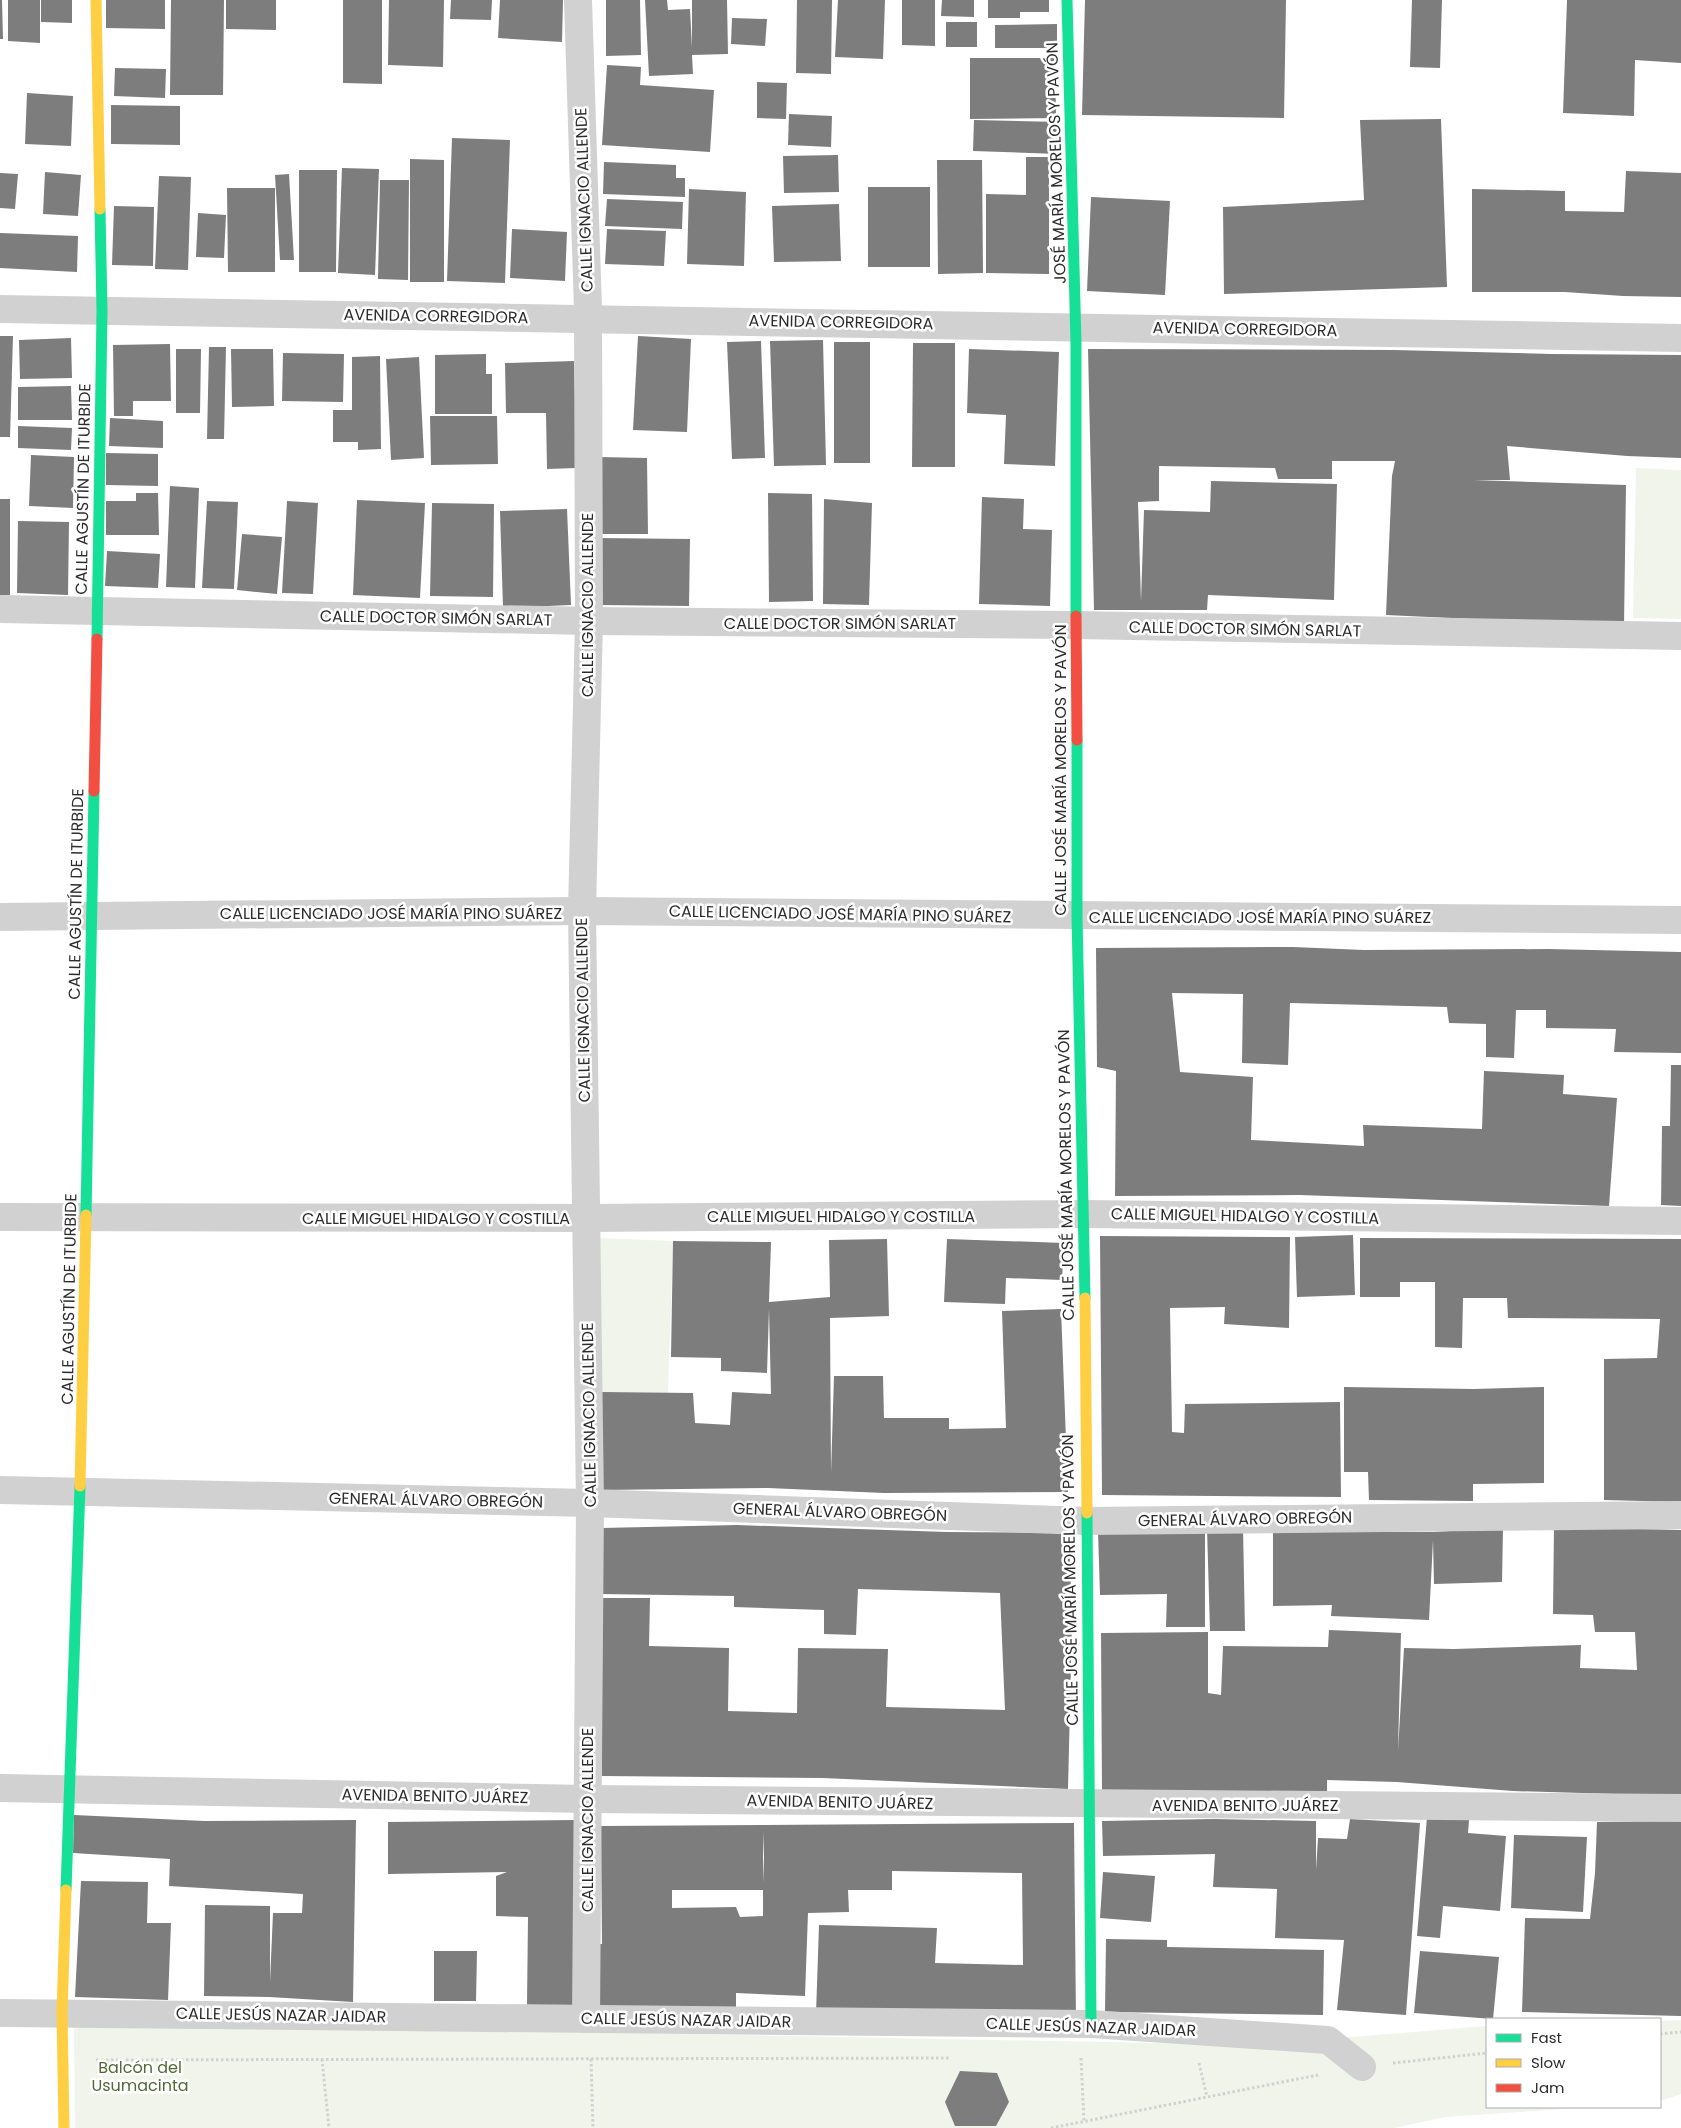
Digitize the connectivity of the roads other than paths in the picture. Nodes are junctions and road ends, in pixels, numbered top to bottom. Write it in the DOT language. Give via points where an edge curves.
graph roads {
  1 [pos="96,0"];
  2 [pos="578,0"];
  3 [pos="1067,0"];
  4 [pos="0,309"];
  5 [pos="102,311"];
  6 [pos="588,314"];
  7 [pos="1076,326"];
  8 [pos="1681,338"];
  9 [pos="0,609"];
  10 [pos="97,611"];
  11 [pos="589,621"];
  12 [pos="1075,625"];
  13 [pos="1681,636"];
  14 [pos="582,911"];
  15 [pos="92,915"];
  16 [pos="0,916"];
  17 [pos="1077,916"];
  18 [pos="1681,920"];
  19 [pos="1084,1214"];
  20 [pos="0,1217"];
  21 [pos="87,1217"];
  22 [pos="586,1218"];
  23 [pos="1681,1220"];
  24 [pos="0,1490"];
  25 [pos="80,1492"];
  26 [pos="590,1504"];
  27 [pos="1681,1515"];
  28 [pos="1086,1521"];
  29 [pos="0,1788"];
  30 [pos="70,1789"];
  31 [pos="587,1799"];
  32 [pos="1089,1804"];
  33 [pos="1681,1808"];
  34 [pos="62,2012"];
  35 [pos="0,2013"];
  36 [pos="586,2019"];
  37 [pos="1091,2024"];
  38 [pos="1362,2067"];
  39 [pos="64,2128"];
  1 -- 5 [label="street, CALLE AGUSTÍN DE ITURBIDE"];
  2 -- 6 [label="street, CALLE IGNACIO ALLENDE"];
  3 -- 7 [label="street, JOSÉ MARÍA MORELOS Y PAVÓN"];
  4 -- 5 [label="street, AVENIDA CORREGIDORA"];
  5 -- 6 [label="street, AVENIDA CORREGIDORA"];
  5 -- 10 [label="street, CALLE AGUSTÍN DE ITURBIDE"];
  6 -- 7 [label="street, AVENIDA CORREGIDORA"];
  6 -- 11 [label="street, CALLE IGNACIO ALLENDE"];
  7 -- 8 [label="street, AVENIDA CORREGIDORA"];
  7 -- 12 [label="street, CALLE JOSÉ MARÍA MORELOS Y PAVÓN"];
  9 -- 10 [label="street, CALLE DOCTOR SIMÓN SARLAT"];
  10 -- 11 [label="street, CALLE DOCTOR SIMÓN SARLAT"];
  10 -- 15 [label="street, CALLE AGUSTÍN DE ITURBIDE"];
  11 -- 12 [label="street, CALLE DOCTOR SIMÓN SARLAT"];
  11 -- 14 [label="street, CALLE IGNACIO ALLENDE"];
  12 -- 13 [label="street, CALLE DOCTOR SIMÓN SARLAT"];
  12 -- 17 [label="street, CALLE JOSÉ MARÍA MORELOS Y PAVÓN"];
  14 -- 15 [label="street, CALLE LICENCIADO JOSÉ MARÍA PINO SUÁREZ"];
  14 -- 17 [label="street, CALLE LICENCIADO JOSÉ MARÍA PINO SUÁREZ"];
  14 -- 22 [label="street, CALLE IGNACIO ALLENDE"];
  15 -- 16 [label="street, CALLE LICENCIADO JOSÉ MARÍA PINO SUÁREZ"];
  15 -- 21 [label="street, CALLE AGUSTÍN DE ITURBIDE"];
  17 -- 18 [label="street, CALLE LICENCIADO JOSÉ MARÍA PINO SUÁREZ"];
  17 -- 19 [label="street, CALLE JOSÉ MARÍA MORELOS Y PAVÓN"];
  19 -- 22 [label="street, CALLE MIGUEL HIDALGO Y COSTILLA"];
  19 -- 23 [label="street, CALLE MIGUEL HIDALGO Y COSTILLA"];
  19 -- 28 [label="street, CALLE JOSÉ MARÍA MORELOS Y PAVÓN"];
  20 -- 21 [label="street, CALLE MIGUEL HIDALGO Y COSTILLA"];
  21 -- 22 [label="street, CALLE MIGUEL HIDALGO Y COSTILLA"];
  21 -- 25 [label="street, CALLE AGUSTÍN DE ITURBIDE"];
  22 -- 26 [label="street, CALLE IGNACIO ALLENDE"];
  24 -- 25 [label="street, GENERAL ÁLVARO OBREGÓN"];
  25 -- 26 [label="street, GENERAL ÁLVARO OBREGÓN"];
  25 -- 30 [label="street, CALLE AGUSTÍN DE ITURBIDE"];
  26 -- 28 [label="street, GENERAL ÁLVARO OBREGÓN"];
  26 -- 31 [label="street, CALLE IGNACIO ALLENDE"];
  27 -- 28 [label="street, GENERAL ÁLVARO OBREGÓN"];
  28 -- 32 [label="street, CALLE JOSÉ MARÍA MORELOS Y PAVÓN"];
  29 -- 30 [label="street, AVENIDA BENITO JUÁREZ"];
  30 -- 31 [label="street, AVENIDA BENITO JUÁREZ"];
  30 -- 34 [label="street, CALLE AGUSTÍN DE ITURBIDE"];
  31 -- 32 [label="street, AVENIDA BENITO JUÁREZ"];
  31 -- 36 [label="street, CALLE IGNACIO ALLENDE"];
  32 -- 33 [label="street, AVENIDA BENITO JUÁREZ"];
  32 -- 37 [label="street, CALLE JOSÉ MARÍA MORELOS Y PAVÓN"];
  34 -- 35 [label="street, CALLE JESÚS NAZAR JAIDAR"];
  34 -- 36 [label="street, CALLE JESÚS NAZAR JAIDAR"];
  34 -- 39 [label="street, CALLE AGUSTÍN DE ITURBIDE"];
  36 -- 37 [label="street, CALLE JESÚS NAZAR JAIDAR"];
  37 -- 38 [label="street, CALLE JESÚS NAZAR JAIDAR" via="1328,2040"];
}
